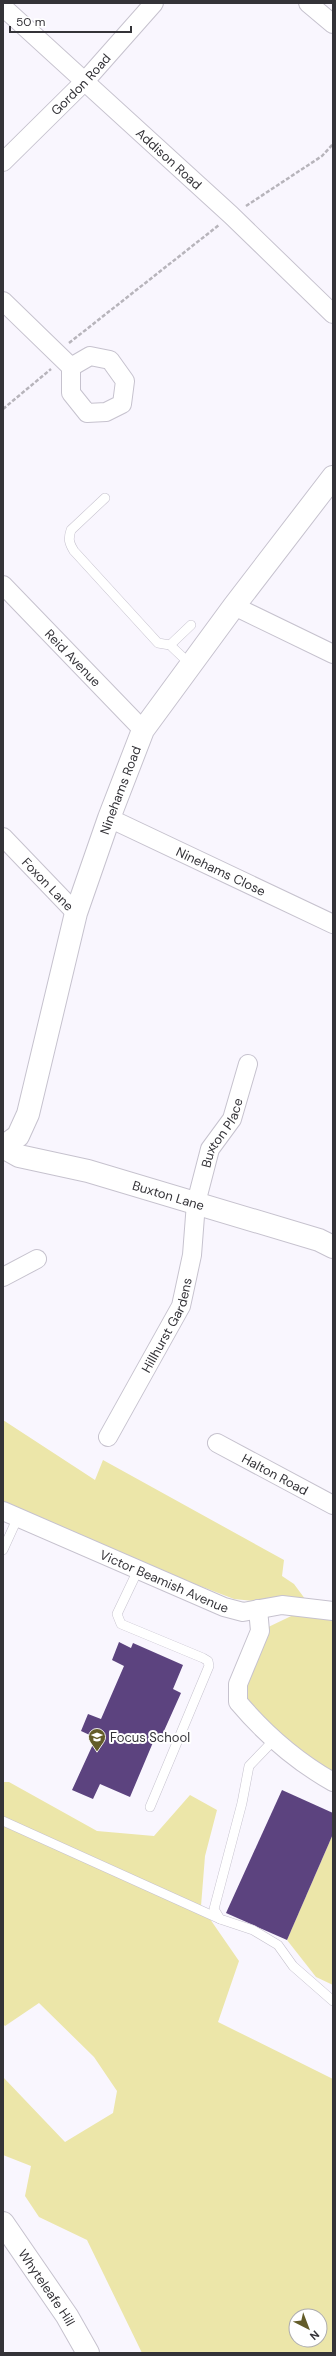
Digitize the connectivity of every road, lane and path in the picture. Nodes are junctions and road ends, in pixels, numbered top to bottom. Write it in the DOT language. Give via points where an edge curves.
graph roads {
  1 [pos="154,3"];
  2 [pos="308,3"];
  3 [pos="3,7"];
  4 [pos="333,24"];
  5 [pos="85,81"];
  6 [pos="333,144"];
  7 [pos="3,162"];
  8 [pos="231,215"];
  9 [pos="3,301"];
  10 [pos="333,314"];
  11 [pos="67,363"];
  12 [pos="3,409"];
  13 [pos="332,481"];
  14 [pos="105,498"];
  15 [pos="3,585"];
  16 [pos="234,606"];
  17 [pos="191,625"];
  18 [pos="170,645"];
  19 [pos="333,654"];
  20 [pos="191,665"];
  21 [pos="143,730"];
  22 [pos="109,818"];
  23 [pos="3,837"];
  24 [pos="76,913"];
  25 [pos="333,924"];
  26 [pos="248,1064"];
  27 [pos="3,1147"];
  28 [pos="196,1203"];
  29 [pos="333,1247"];
  30 [pos="37,1259"];
  31 [pos="3,1277"];
  32 [pos="108,1437"];
  33 [pos="217,1443"];
  34 [pos="333,1505"];
  35 [pos="10,1514"];
  36 [pos="3,1550"];
  37 [pos="138,1570"];
  38 [pos="258,1609"];
  39 [pos="333,1611"];
  40 [pos="274,1740"];
  41 [pos="333,1782"];
  42 [pos="150,1807"];
  43 [pos="3,1821"];
  44 [pos="220,1919"];
  45 [pos="333,2001"];
  46 [pos="3,2223"];
  47 [pos="88,2353"];
  1 -- 5 [label="street, Gordon Road"];
  2 -- 4 [label="street"];
  3 -- 5 [label="street, Addison Road"];
  5 -- 7 [label="street, Gordon Road"];
  5 -- 8 [label="street, Addison Road"];
  6 -- 8 [label="path" via="322,156"];
  8 -- 10 [label="street, Addison Road"];
  8 -- 11 [label="path" via="70,340"];
  9 -- 11 [label="street"];
  11 -- 12 [label="path"];
  13 -- 16 [label="street, Ninehams Road"];
  14 -- 18 [label="lane" via="71,530 68,537 70,544 158,643"];
  15 -- 21 [label="street, Reid Avenue"];
  16 -- 19 [label="street"];
  16 -- 20 [label="street, Ninehams Road"];
  17 -- 18 [label="lane"];
  18 -- 20 [label="lane"];
  20 -- 21 [label="street, Ninehams Road"];
  21 -- 22 [label="street, Ninehams Road"];
  22 -- 24 [label="street, Ninehams Road"];
  22 -- 25 [label="street, Ninehams Close"];
  23 -- 24 [label="street, Foxon Lane"];
  24 -- 27 [label="street, Ninehams Road" via="28,1114 18,1136"];
  26 -- 28 [label="street, Buxton Place" via="232,1119 210,1150"];
  27 -- 28 [label="street, Buxton Lane" via="19,1156 88,1170"];
  28 -- 29 [label="street, Buxton Lane" via="319,1240"];
  28 -- 32 [label="street, Hillhurst Gardens" via="192,1255 181,1306"];
  30 -- 31 [label="street"];
  33 -- 34 [label="street, Halton Road"];
  35 -- 36 [label="lane"];
  35 -- 37 [label="street, Victor Beamish Avenue"];
  37 -- 38 [label="street, Victor Beamish Avenue" via="224,1607 243,1612"];
  37 -- 42 [label="lane" via="116,1614 121,1624 203,1658 208,1661 209,1666"];
  38 -- 39 [label="street, Victor Beamish Avenue" via="282,1605"];
  38 -- 40 [label="street" via="260,1631 238,1684 238,1702"];
  40 -- 41 [label="street" via="308,1768"];
  40 -- 44 [label="lane" via="249,1766 214,1909"];
  43 -- 44 [label="lane"];
  44 -- 45 [label="lane" via="253,1930 278,1945 293,1966"];
  46 -- 47 [label="street, Whyteleafe Hill" via="67,2316"];
}
